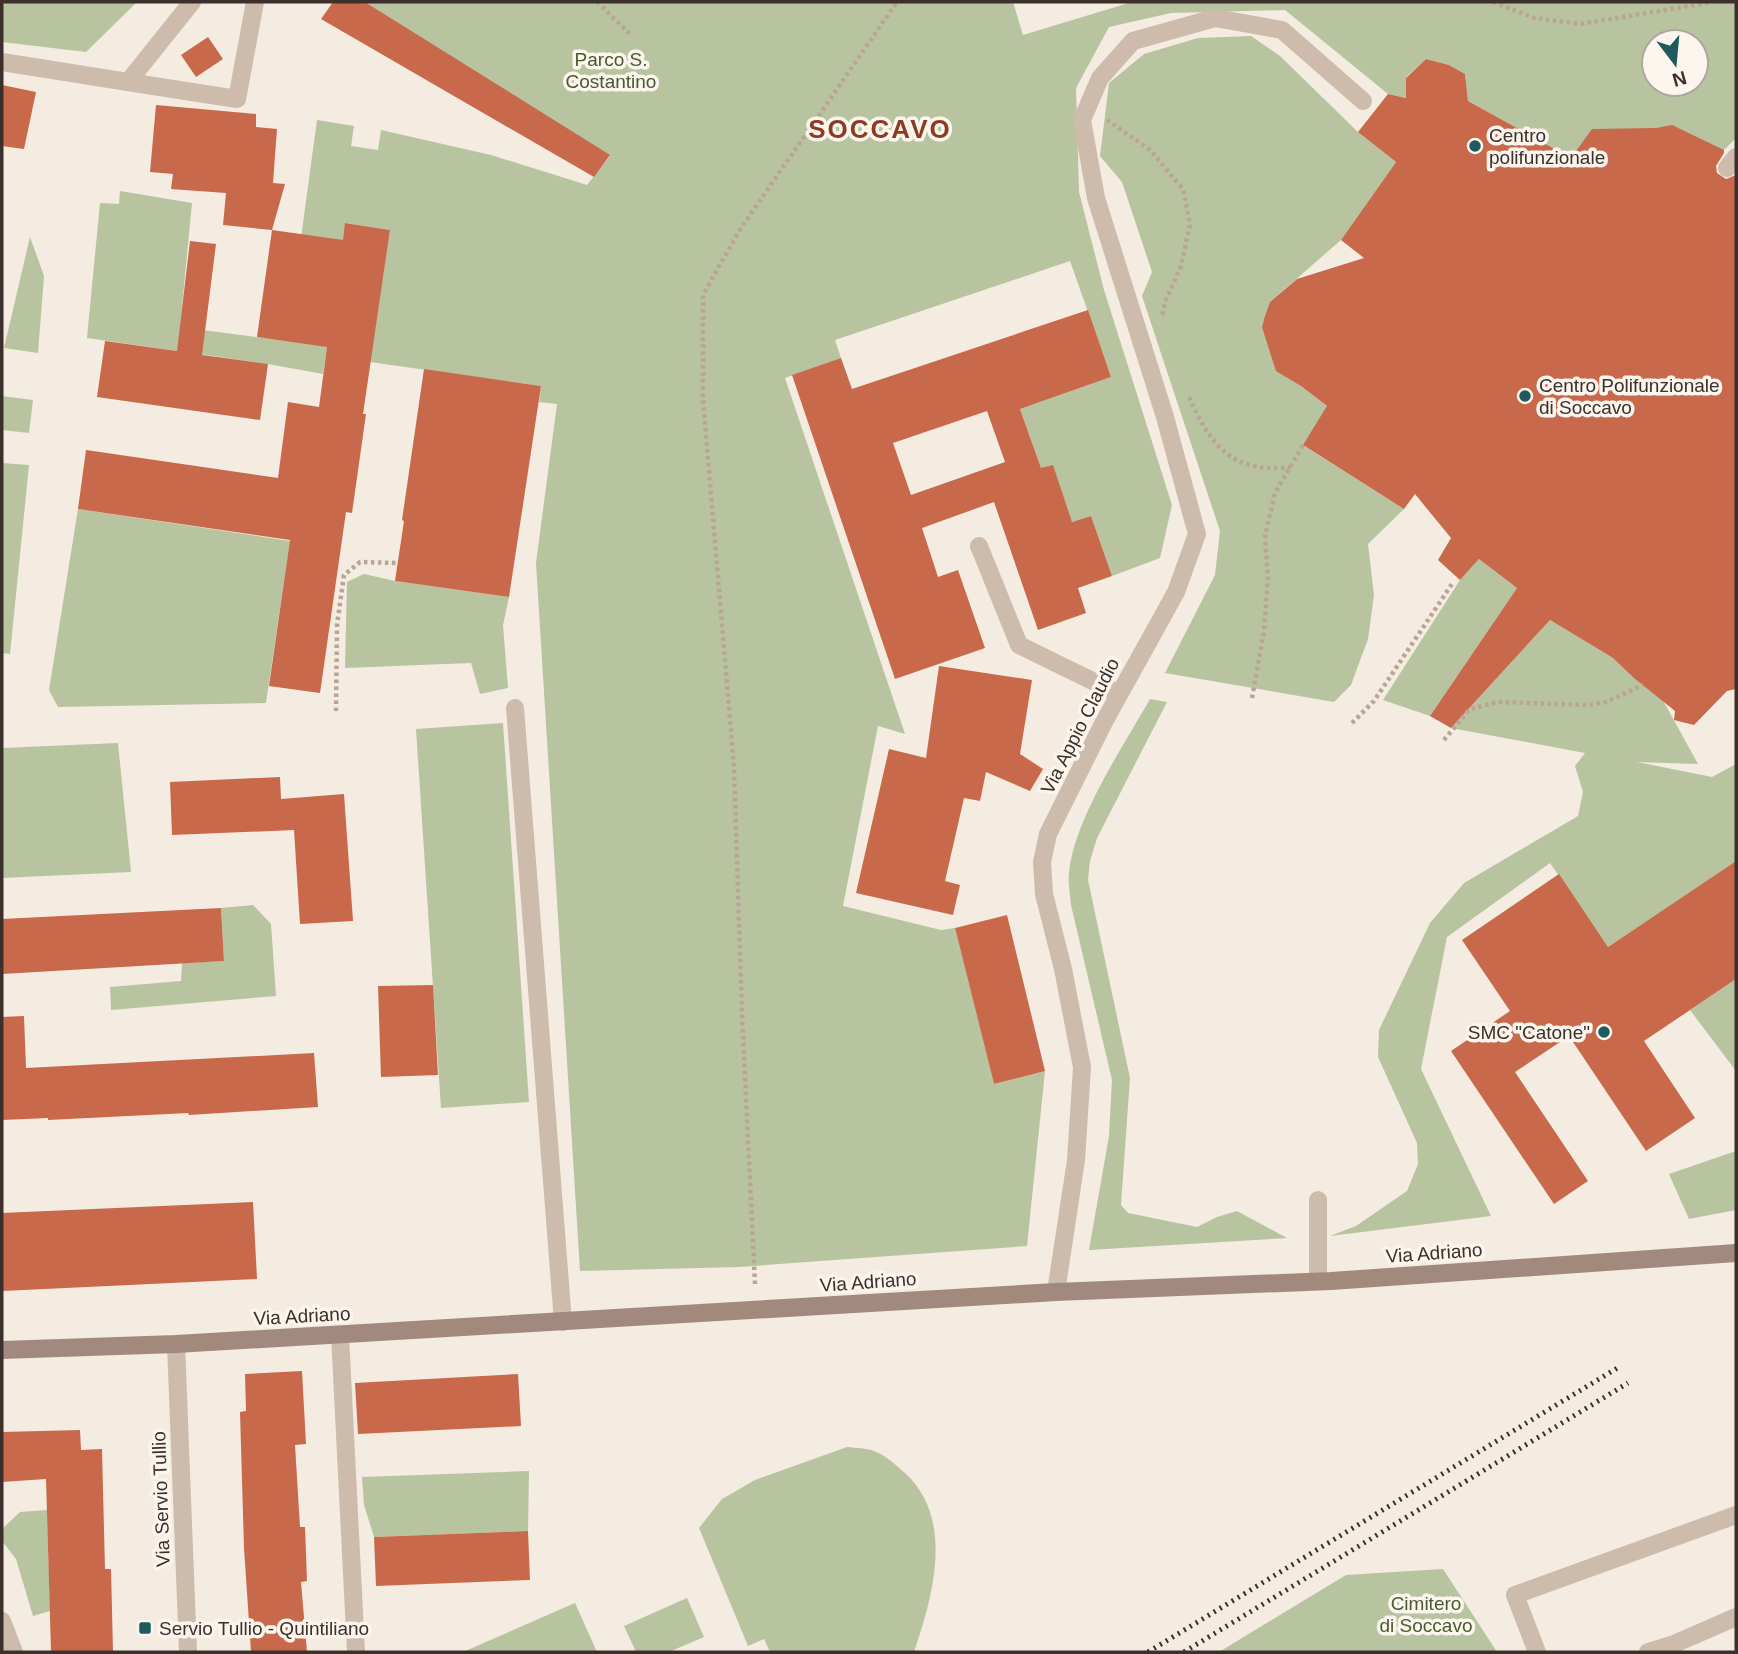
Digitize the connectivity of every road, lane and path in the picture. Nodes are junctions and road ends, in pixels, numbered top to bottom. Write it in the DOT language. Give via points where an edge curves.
graph roads {
  1 [pos="192,2"];
  2 [pos="255,2"];
  3 [pos="597,2"];
  4 [pos="897,2"];
  5 [pos="1493,2"];
  6 [pos="1713,2"];
  7 [pos="630,34"];
  8 [pos="2,62"];
  9 [pos="128,82"];
  10 [pos="1363,101"];
  11 [pos="1082,120"];
  12 [pos="1160,324"];
  13 [pos="1186,391"];
  14 [pos="1303,445"];
  15 [pos="1291,467"];
  16 [pos="979,547"];
  17 [pos="398,563"];
  18 [pos="1452,584"];
  19 [pos="1643,685"];
  20 [pos="1119,694"];
  21 [pos="1252,698"];
  22 [pos="514,708"];
  23 [pos="336,711"];
  24 [pos="1352,723"];
  25 [pos="1444,740"];
  26 [pos="1318,1200"];
  27 [pos="1736,1253"];
  28 [pos="1318,1281"];
  29 [pos="1056,1292"];
  30 [pos="756,1310"];
  31 [pos="563,1322"];
  32 [pos="340,1335"];
  33 [pos="176,1344"];
  34 [pos="2,1350"];
  35 [pos="1736,1515"];
  36 [pos="1736,1617"];
  37 [pos="2,1621"];
  38 [pos="14,1652"];
  39 [pos="188,1652"];
  40 [pos="356,1652"];
  41 [pos="1536,1652"];
  42 [pos="1648,1652"];
  1 -- 9 [label="street"];
  2 -- 9 [label="street" via="237,99"];
  3 -- 7 [label="path"];
  4 -- 30 [label="path" via="739,232 702,295 703,400 734,767"];
  5 -- 6 [label="path" via="1534,18 1581,24"];
  8 -- 9 [label="street"];
  10 -- 11 [label="street" via="1282,30 1215,18 1133,41 1100,78"];
  11 -- 12 [label="path" via="1106,119 1150,150 1183,189 1190,225"];
  11 -- 20 [label="street, Via Appio Claudio" via="1096,198 1198,534 1176,592"];
  13 -- 15 [label="path" via="1216,444 1242,464 1267,470"];
  14 -- 15 [label="path"];
  15 -- 21 [label="path" via="1275,493 1265,536 1264,631"];
  16 -- 20 [label="street" via="1019,645"];
  17 -- 23 [label="path" via="360,562 344,575 337,625"];
  18 -- 24 [label="path" via="1374,701"];
  19 -- 25 [label="path" via="1589,705 1497,702 1470,709"];
  20 -- 29 [label="street, Via Appio Claudio" via="1048,834 1042,862 1044,894 1083,1067 1076,1160"];
  22 -- 31 [label="street"];
  26 -- 28 [label="street"];
  27 -- 28 [label="street, Via Adriano"];
  28 -- 29 [label="street, Via Adriano"];
  29 -- 30 [label="street, Via Adriano"];
  30 -- 31 [label="street, Via Adriano"];
  31 -- 32 [label="street, Via Adriano"];
  32 -- 33 [label="street, Via Adriano"];
  32 -- 40 [label="street"];
  33 -- 34 [label="street, Via Adriano"];
  33 -- 39 [label="street, Via Servio Tullio"];
  35 -- 41 [label="street" via="1515,1595"];
  36 -- 42 [label="street"];
  37 -- 38 [label="street"];
}
